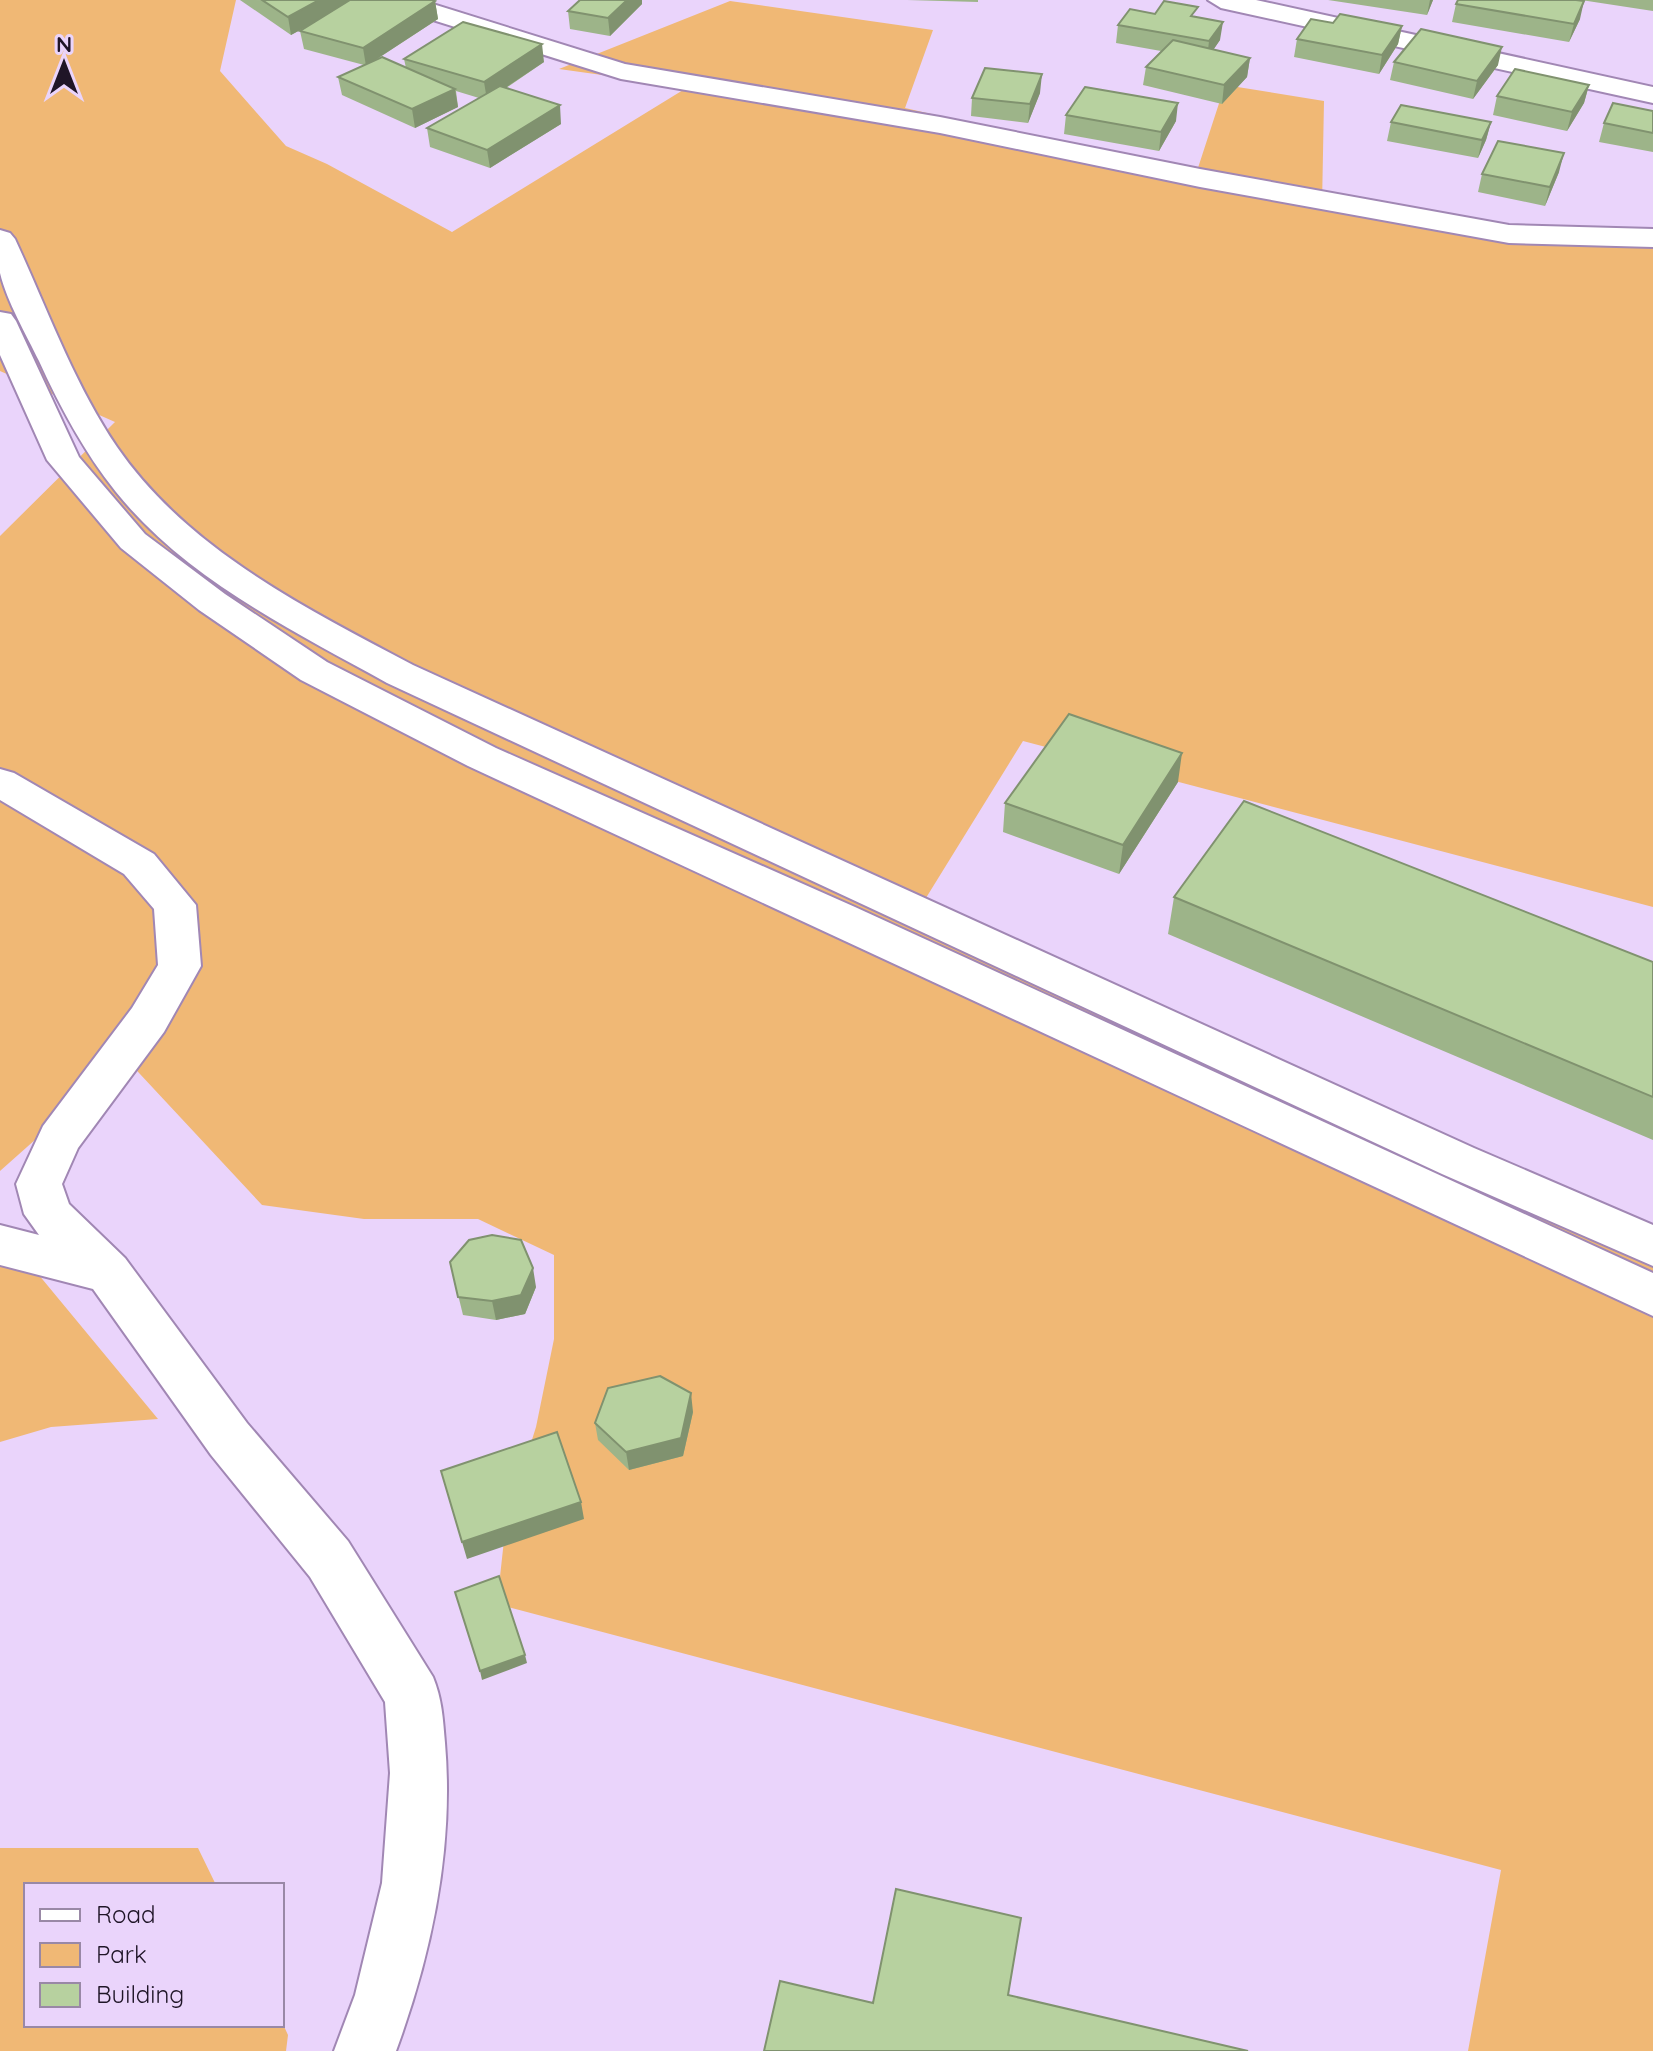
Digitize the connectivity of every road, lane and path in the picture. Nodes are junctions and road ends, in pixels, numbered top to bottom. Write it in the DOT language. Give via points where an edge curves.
graph roads {
  1 [pos="394,0"];
  2 [pos="1221,0"];
  3 [pos="1653,95"];
  4 [pos="1653,238"];
  5 [pos="0,239"];
  6 [pos="0,321"];
  7 [pos="0,782"];
  8 [pos="0,1245"];
  9 [pos="1653,1246"];
  10 [pos="108,1272"];
  11 [pos="1653,1295"];
  12 [pos="365,2051"];
  1 -- 4 [label="main road" via="621,71 940,125 1496,232"];
  2 -- 3 [label="main road"];
  5 -- 9 [label="main road" via="100,447 132,489 206,556 280,609 413,681"];
  6 -- 11 [label="main road" via="64,460 133,541 314,671 482,757"];
  7 -- 10 [label="main road" via="139,864 175,905 180,966 148,1020 59,1139 39,1184 48,1214"];
  8 -- 10 [label="main road"];
  10 -- 12 [label="main road" via="229,1439 329,1559 413,1696 419,1773 412,1883 386,1995"];
}
